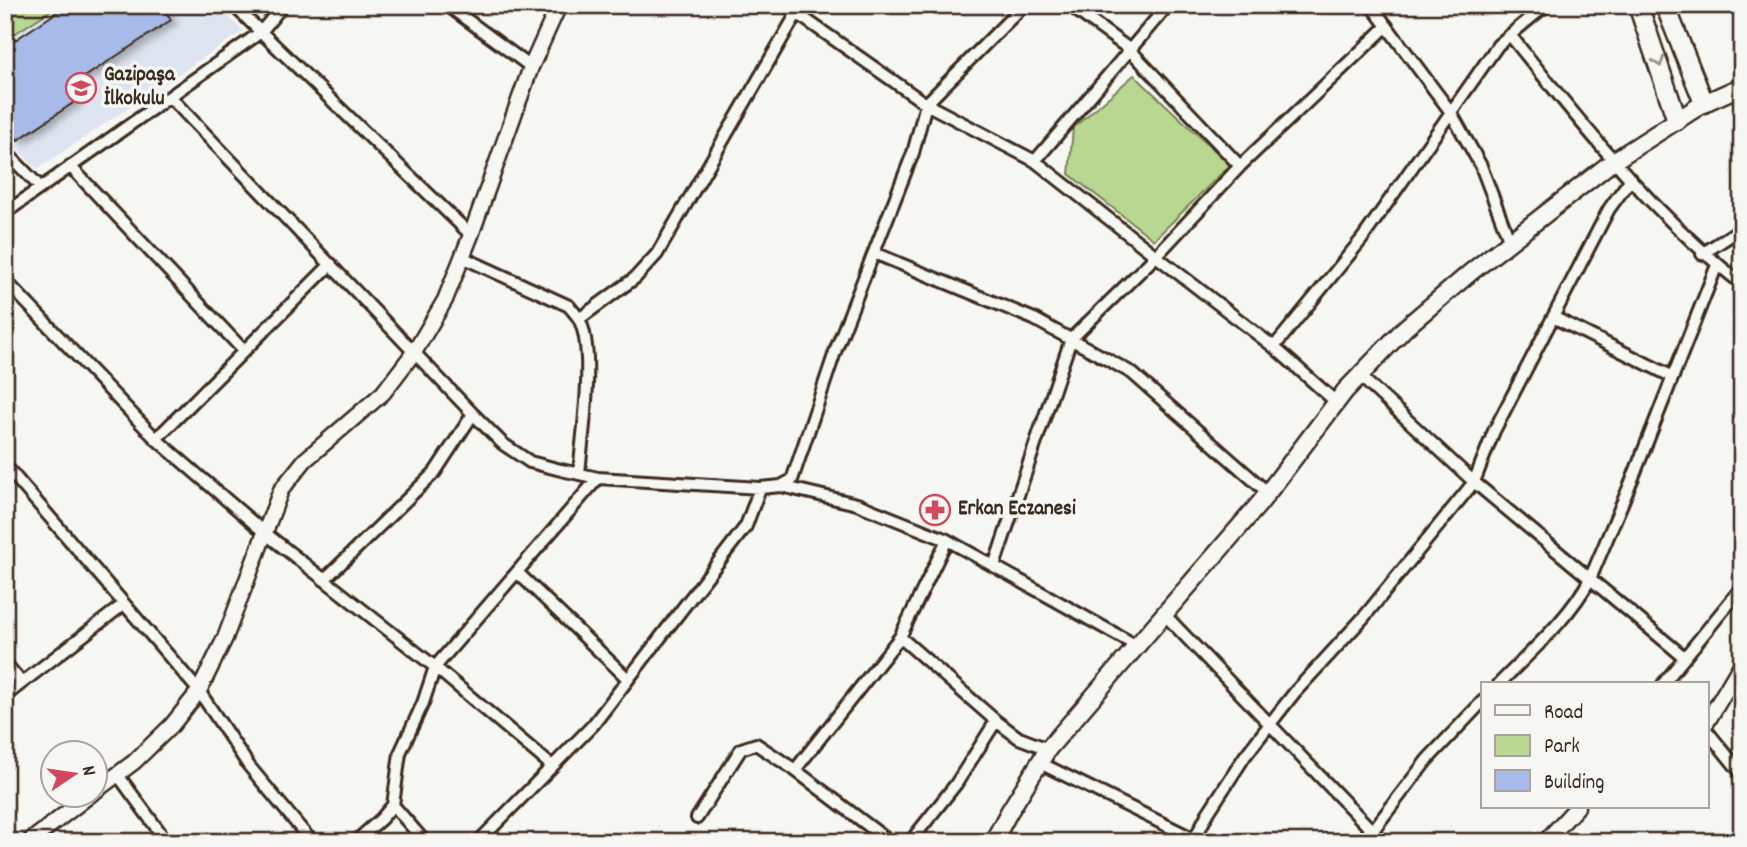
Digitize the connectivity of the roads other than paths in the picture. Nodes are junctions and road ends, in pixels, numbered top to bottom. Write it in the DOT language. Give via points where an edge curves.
graph roads {
  1 [pos="233,5"];
  2 [pos="283,5"];
  3 [pos="447,5"];
  4 [pos="559,5"];
  5 [pos="785,5"];
  6 [pos="1024,5"];
  7 [pos="1069,5"];
  8 [pos="1168,5"];
  9 [pos="1371,5"];
  10 [pos="1546,5"];
  11 [pos="1639,5"];
  12 [pos="1665,5"];
  13 [pos="797,13"];
  14 [pos="1387,26"];
  15 [pos="261,32"];
  16 [pos="1510,35"];
  17 [pos="1129,49"];
  18 [pos="531,67"];
  19 [pos="1742,86"];
  20 [pos="170,97"];
  21 [pos="1704,103"];
  22 [pos="926,104"];
  23 [pos="1450,111"];
  24 [pos="1677,120"];
  25 [pos="5,151"];
  26 [pos="1035,161"];
  27 [pos="1612,162"];
  28 [pos="70,166"];
  29 [pos="1240,166"];
  30 [pos="1630,180"];
  31 [pos="40,187"];
  32 [pos="5,213"];
  33 [pos="1742,228"];
  34 [pos="471,235"];
  35 [pos="1510,242"];
  36 [pos="874,253"];
  37 [pos="1702,254"];
  38 [pos="1156,256"];
  39 [pos="462,257"];
  40 [pos="331,264"];
  41 [pos="1717,265"];
  42 [pos="5,280"];
  43 [pos="1742,284"];
  44 [pos="1553,317"];
  45 [pos="579,319"];
  46 [pos="1071,340"];
  47 [pos="1274,347"];
  48 [pos="244,351"];
  49 [pos="415,351"];
  50 [pos="1360,375"];
  51 [pos="1673,377"];
  52 [pos="1336,402"];
  53 [pos="473,414"];
  54 [pos="156,439"];
  55 [pos="5,465"];
  56 [pos="579,474"];
  57 [pos="598,478"];
  58 [pos="1474,482"];
  59 [pos="781,486"];
  60 [pos="760,488"];
  61 [pos="1268,493"];
  62 [pos="265,533"];
  63 [pos="947,540"];
  64 [pos="994,566"];
  65 [pos="517,572"];
  66 [pos="1590,579"];
  67 [pos="324,580"];
  68 [pos="1742,587"];
  69 [pos="124,604"];
  70 [pos="1164,614"];
  71 [pos="900,638"];
  72 [pos="1137,646"];
  73 [pos="1684,657"];
  74 [pos="5,663"];
  75 [pos="1742,663"];
  76 [pos="435,667"];
  77 [pos="628,679"];
  78 [pos="1669,681"];
  79 [pos="1501,682"];
  80 [pos="22,683"];
  81 [pos="199,691"];
  82 [pos="5,696"];
  83 [pos="1481,703"];
  84 [pos="1708,720"];
  85 [pos="996,721"];
  86 [pos="1270,724"];
  87 [pos="1708,732"];
  88 [pos="1044,756"];
  89 [pos="552,766"];
  90 [pos="795,770"];
  91 [pos="1742,774"];
  92 [pos="117,775"];
  93 [pos="108,782"];
  94 [pos="393,805"];
  95 [pos="73,808"];
  96 [pos="1576,808"];
  97 [pos="697,818"];
  98 [pos="1372,830"];
  99 [pos="1194,840"];
  100 [pos="29,842"];
  101 [pos="167,842"];
  102 [pos="312,842"];
  103 [pos="355,842"];
  104 [pos="425,842"];
  105 [pos="478,842"];
  106 [pos="890,842"];
  107 [pos="910,842"];
  108 [pos="993,842"];
  109 [pos="1215,842"];
  110 [pos="1364,842"];
  111 [pos="1384,842"];
  112 [pos="1545,842"];
  1 -- 15 [label="street"];
  2 -- 15 [label="street"];
  3 -- 18 [label="street"];
  4 -- 18 [label="street"];
  5 -- 13 [label="street"];
  6 -- 22 [label="street"];
  7 -- 17 [label="street"];
  8 -- 17 [label="street"];
  9 -- 14 [label="street"];
  10 -- 16 [label="street"];
  11 -- 24 [label="main road, one-way"];
  12 -- 21 [label="main road"];
  13 -- 22 [label="street"];
  13 -- 45 [label="street" via="657,254 635,278"];
  14 -- 23 [label="street"];
  14 -- 29 [label="street"];
  15 -- 20 [label="street"];
  15 -- 34 [label="street"];
  16 -- 23 [label="street"];
  16 -- 27 [label="street"];
  17 -- 26 [label="street"];
  17 -- 29 [label="street"];
  18 -- 34 [label="street"];
  19 -- 21 [label="main road"];
  20 -- 28 [label="street"];
  20 -- 40 [label="street"];
  21 -- 24 [label="main road"];
  22 -- 26 [label="street"];
  22 -- 36 [label="street" via="914,153"];
  23 -- 35 [label="street" via="1481,166"];
  23 -- 47 [label="street" via="1362,239"];
  24 -- 27 [label="main road"];
  25 -- 31 [label="street"];
  26 -- 38 [label="street"];
  27 -- 30 [label="street"];
  27 -- 35 [label="main road"];
  28 -- 31 [label="street"];
  28 -- 48 [label="street"];
  29 -- 38 [label="street"];
  30 -- 37 [label="street"];
  30 -- 44 [label="street" via="1609,209"];
  31 -- 32 [label="street"];
  33 -- 37 [label="street"];
  34 -- 39 [label="street"];
  35 -- 50 [label="main road" via="1405,328"];
  36 -- 46 [label="street" via="1034,319"];
  36 -- 59 [label="street" via="792,480"];
  37 -- 41 [label="street"];
  38 -- 46 [label="street"];
  38 -- 47 [label="street"];
  39 -- 45 [label="street" via="569,306"];
  39 -- 49 [label="street" via="445,300"];
  40 -- 48 [label="street"];
  40 -- 49 [label="street"];
  41 -- 43 [label="street"];
  41 -- 51 [label="street"];
  42 -- 54 [label="street"];
  44 -- 51 [label="street"];
  44 -- 58 [label="street" via="1494,431"];
  45 -- 56 [label="street" via="587,369"];
  46 -- 61 [label="street" via="1132,373"];
  46 -- 64 [label="street"];
  47 -- 52 [label="street"];
  48 -- 54 [label="street"];
  49 -- 53 [label="street"];
  49 -- 62 [label="street" via="383,393 305,460 281,490"];
  50 -- 52 [label="main road"];
  50 -- 58 [label="street"];
  51 -- 66 [label="street"];
  52 -- 61 [label="main road"];
  53 -- 56 [label="street" via="503,444 530,462"];
  53 -- 67 [label="street" via="435,472"];
  54 -- 62 [label="street"];
  55 -- 69 [label="street"];
  56 -- 57 [label="street"];
  57 -- 60 [label="street"];
  57 -- 65 [label="street"];
  58 -- 66 [label="street"];
  58 -- 86 [label="street"];
  59 -- 60 [label="street"];
  59 -- 63 [label="street" via="857,504"];
  60 -- 77 [label="street" via="746,526"];
  61 -- 70 [label="main road"];
  62 -- 67 [label="street"];
  62 -- 81 [label="street" via="225,638"];
  63 -- 64 [label="street"];
  63 -- 71 [label="street"];
  64 -- 72 [label="street"];
  65 -- 76 [label="street"];
  65 -- 77 [label="street"];
  66 -- 73 [label="street"];
  66 -- 79 [label="street"];
  67 -- 76 [label="street"];
  68 -- 73 [label="street"];
  69 -- 80 [label="street"];
  69 -- 81 [label="street"];
  70 -- 72 [label="main road"];
  70 -- 86 [label="street"];
  71 -- 85 [label="street"];
  71 -- 90 [label="street"];
  72 -- 88 [label="main road"];
  73 -- 78 [label="street"];
  74 -- 80 [label="street"];
  75 -- 84 [label="street"];
  76 -- 89 [label="street"];
  76 -- 94 [label="street" via="400,753"];
  77 -- 89 [label="street" via="593,725"];
  80 -- 82 [label="street"];
  81 -- 92 [label="street" via="172,725"];
  81 -- 102 [label="street" via="249,766"];
  83 -- 98 [label="street" via="1427,760"];
  85 -- 88 [label="street"];
  85 -- 107 [label="street" via="957,784"];
  86 -- 98 [label="street"];
  86 -- 99 [label="street"];
  87 -- 91 [label="street"];
  88 -- 99 [label="street"];
  88 -- 108 [label="main road"];
  89 -- 105 [label="street"];
  90 -- 97 [label="street" via="756,744 745,746"];
  90 -- 106 [label="street"];
  92 -- 93 [label="street"];
  92 -- 101 [label="street"];
  94 -- 103 [label="street"];
  94 -- 104 [label="street"];
  95 -- 100 [label="street"];
  96 -- 112 [label="street"];
  98 -- 110 [label="street"];
  98 -- 111 [label="street"];
  99 -- 109 [label="street"];
}
